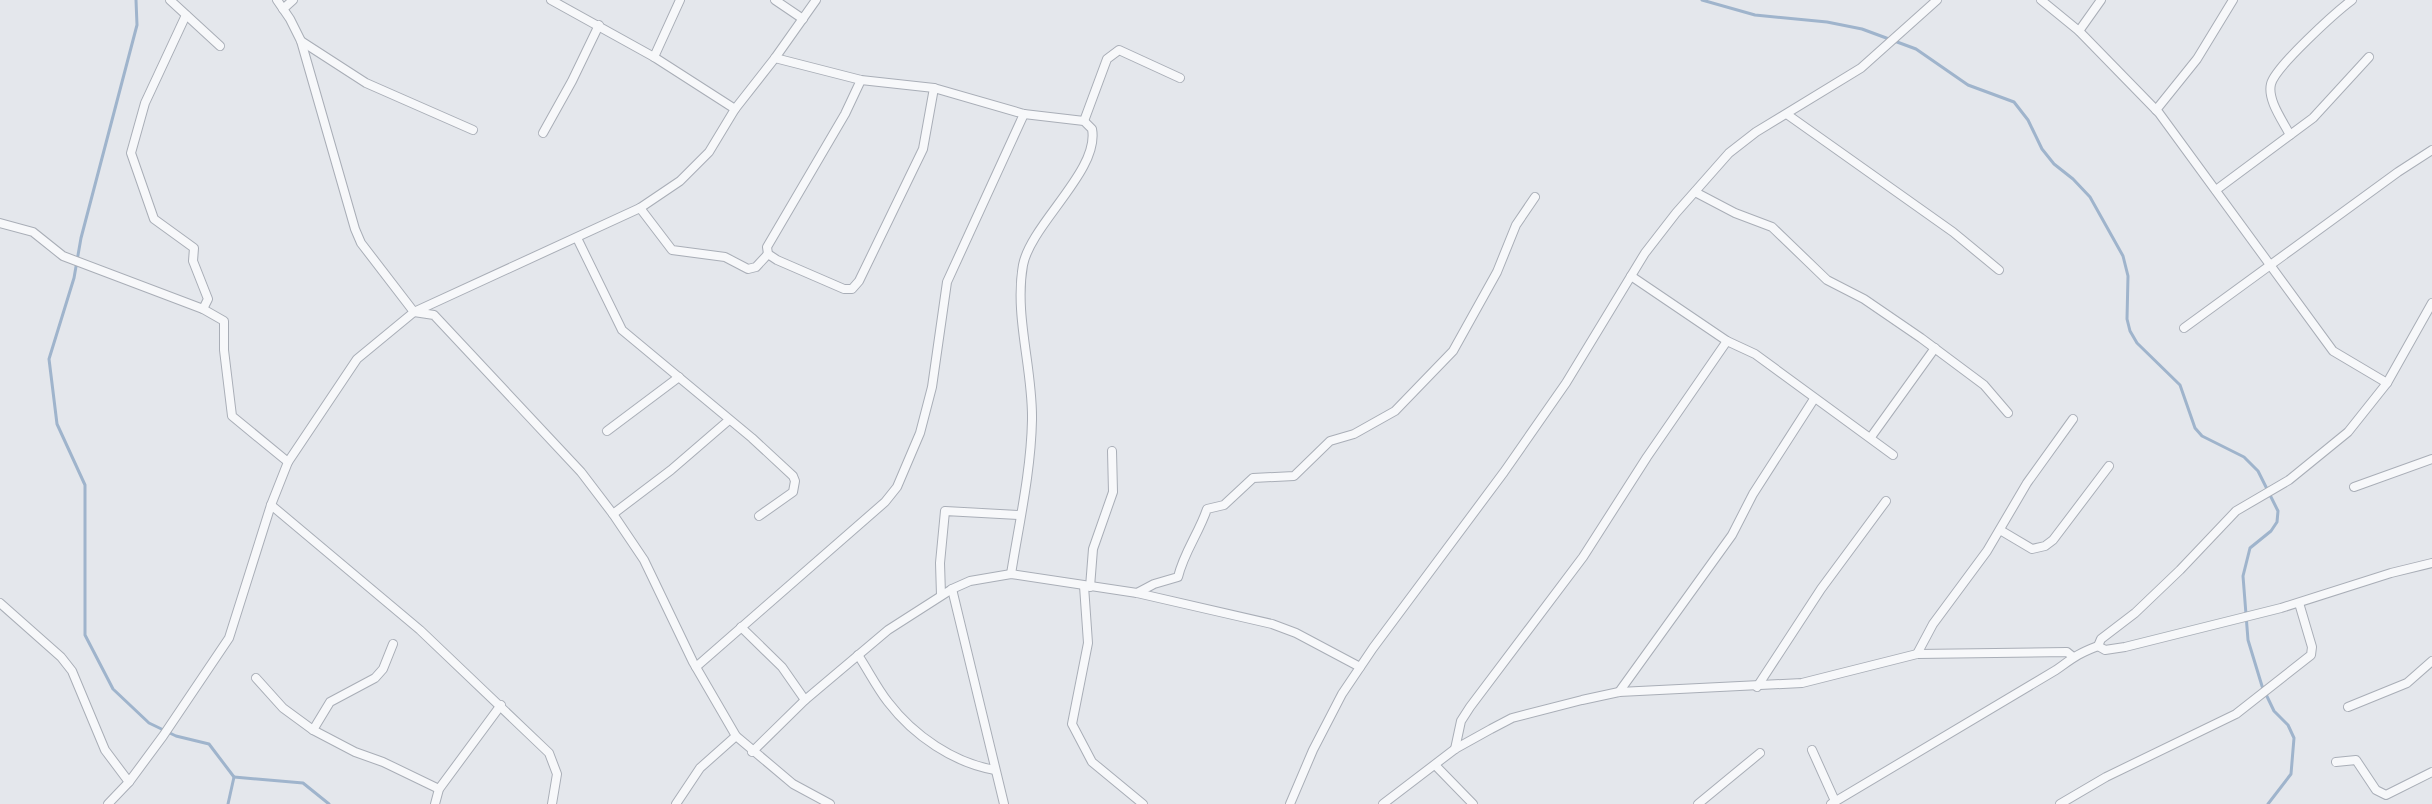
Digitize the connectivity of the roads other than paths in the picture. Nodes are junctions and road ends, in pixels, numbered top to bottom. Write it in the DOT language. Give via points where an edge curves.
graph roads {
  1 [pos="170,0"];
  2 [pos="277,0"];
  3 [pos="293,0"];
  4 [pos="551,0"];
  5 [pos="680,0"];
  6 [pos="775,0"];
  7 [pos="816,0"];
  8 [pos="1938,0"];
  9 [pos="2041,0"];
  10 [pos="2101,0"];
  11 [pos="2233,0"];
  12 [pos="2352,0"];
  13 [pos="283,9"];
  14 [pos="186,15"];
  15 [pos="803,20"];
  16 [pos="599,25"];
  17 [pos="2079,31"];
  18 [pos="301,41"];
  19 [pos="220,46"];
  20 [pos="654,57"];
  21 [pos="2369,57"];
  22 [pos="775,58"];
  23 [pos="1180,78"];
  24 [pos="861,80"];
  25 [pos="934,88"];
  26 [pos="735,109"];
  27 [pos="2156,110"];
  28 [pos="1024,114"];
  29 [pos="1788,115"];
  30 [pos="1084,121"];
  31 [pos="473,130"];
  32 [pos="543,133"];
  33 [pos="2290,135"];
  34 [pos="2432,150"];
  35 [pos="2216,190"];
  36 [pos="1695,192"];
  37 [pos="1535,197"];
  38 [pos="640,208"];
  39 [pos="0,223"];
  40 [pos="577,238"];
  41 [pos="768,254"];
  42 [pos="2272,266"];
  43 [pos="1999,270"];
  44 [pos="1631,276"];
  45 [pos="2432,303"];
  46 [pos="203,309"];
  47 [pos="414,312"];
  48 [pos="2184,328"];
  49 [pos="1727,340"];
  50 [pos="1935,348"];
  51 [pos="679,377"];
  52 [pos="2386,383"];
  53 [pos="1814,399"];
  54 [pos="2008,413"];
  55 [pos="2073,419"];
  56 [pos="729,420"];
  57 [pos="607,431"];
  58 [pos="1871,438"];
  59 [pos="1112,451"];
  60 [pos="1893,455"];
  61 [pos="2432,459"];
  62 [pos="288,462"];
  63 [pos="2109,466"];
  64 [pos="2354,487"];
  65 [pos="1886,501"];
  66 [pos="271,505"];
  67 [pos="614,514"];
  68 [pos="1020,515"];
  69 [pos="759,516"];
  70 [pos="2000,530"];
  71 [pos="2432,563"];
  72 [pos="1011,574"];
  73 [pos="1087,586"];
  74 [pos="952,589"];
  75 [pos="1137,593"];
  76 [pos="941,595"];
  77 [pos="0,603"];
  78 [pos="2299,603"];
  79 [pos="741,627"];
  80 [pos="393,644"];
  81 [pos="2098,646"];
  82 [pos="1917,654"];
  83 [pos="858,655"];
  84 [pos="2072,656"];
  85 [pos="2432,662"];
  86 [pos="696,667"];
  87 [pos="1360,668"];
  88 [pos="256,678"];
  89 [pos="1756,687"];
  90 [pos="1619,692"];
  91 [pos="805,700"];
  92 [pos="501,705"];
  93 [pos="2348,707"];
  94 [pos="313,730"];
  95 [pos="736,736"];
  96 [pos="1455,749"];
  97 [pos="1812,750"];
  98 [pos="752,752"];
  99 [pos="1760,753"];
  100 [pos="2336,762"];
  101 [pos="1435,765"];
  102 [pos="995,770"];
  103 [pos="2432,772"];
  104 [pos="129,782"];
  105 [pos="439,789"];
  106 [pos="1833,802"];
  107 [pos="108,804"];
  108 [pos="435,804"];
  109 [pos="552,804"];
  110 [pos="676,804"];
  111 [pos="830,804"];
  112 [pos="1004,804"];
  113 [pos="1143,804"];
  114 [pos="1290,804"];
  115 [pos="1383,804"];
  116 [pos="1473,804"];
  117 [pos="1698,804"];
  118 [pos="2060,804"];
  1 -- 14 [label="street"];
  2 -- 13 [label="street"];
  3 -- 13 [label="street"];
  4 -- 16 [label="street"];
  5 -- 20 [label="street"];
  6 -- 15 [label="street"];
  7 -- 15 [label="street"];
  8 -- 29 [label="street" via="1860,68"];
  9 -- 17 [label="street"];
  10 -- 17 [label="street"];
  11 -- 27 [label="street" via="2197,59"];
  12 -- 33 [label="street" via="2271,82 2270,96"];
  13 -- 18 [label="street"];
  14 -- 19 [label="street"];
  14 -- 46 [label="street" via="145,103 132,153 154,219 194,248 193,261 208,299"];
  15 -- 22 [label="street"];
  16 -- 20 [label="street"];
  16 -- 32 [label="street"];
  17 -- 27 [label="street"];
  18 -- 31 [label="street" via="366,83"];
  18 -- 47 [label="street" via="355,229 361,243"];
  20 -- 26 [label="street"];
  21 -- 33 [label="street" via="2313,118"];
  22 -- 24 [label="street"];
  22 -- 26 [label="street"];
  23 -- 30 [label="street" via="1119,50 1107,59"];
  24 -- 25 [label="street"];
  24 -- 41 [label="street" via="845,114 767,242"];
  25 -- 28 [label="street"];
  25 -- 41 [label="street" via="923,149 857,285 852,289 837,287"];
  26 -- 38 [label="street" via="709,152 680,181"];
  27 -- 35 [label="street"];
  28 -- 30 [label="street"];
  28 -- 79 [label="street" via="947,282 932,387 920,433 897,487 885,502"];
  29 -- 36 [label="street" via="1756,132 1730,153"];
  29 -- 43 [label="street" via="1953,232"];
  30 -- 68 [label="street" via="1093,134 1087,157 1033,239 1023,265 1032,418"];
  33 -- 35 [label="street"];
  34 -- 42 [label="street"];
  35 -- 42 [label="street"];
  36 -- 44 [label="street"];
  36 -- 50 [label="street" via="1772,227 1827,280"];
  37 -- 75 [label="street" via="1516,225 1497,272 1453,351 1395,411 1354,435 1330,441 1294,476 1253,478 1224,505 1207,509 1181,564 1179,577"];
  38 -- 40 [label="street"];
  38 -- 41 [label="street" via="672,250 725,257 748,269 756,267"];
  39 -- 46 [label="street" via="33,232 63,256"];
  40 -- 47 [label="street"];
  40 -- 51 [label="street" via="621,330"];
  42 -- 48 [label="street"];
  42 -- 52 [label="street" via="2333,351"];
  44 -- 49 [label="street"];
  44 -- 87 [label="street" via="1566,383"];
  45 -- 52 [label="street"];
  46 -- 62 [label="street" via="224,321 232,416"];
  47 -- 62 [label="street" via="357,359"];
  47 -- 67 [label="street" via="434,315 581,472"];
  49 -- 53 [label="street" via="1755,354"];
  49 -- 96 [label="street" via="1583,557 1470,707 1461,721"];
  50 -- 54 [label="street" via="1984,385"];
  50 -- 58 [label="street"];
  51 -- 56 [label="street"];
  51 -- 57 [label="street"];
  52 -- 81 [label="street" via="2348,432 2289,480 2236,511 2180,570 2101,639"];
  53 -- 58 [label="street"];
  53 -- 90 [label="street" via="1753,494 1732,535"];
  55 -- 70 [label="street" via="2027,483"];
  56 -- 67 [label="street"];
  56 -- 69 [label="street" via="795,481 793,492"];
  58 -- 60 [label="street"];
  59 -- 73 [label="street" via="1113,492 1093,549"];
  61 -- 64 [label="street"];
  62 -- 66 [label="street"];
  63 -- 70 [label="street" via="2045,546 2032,549"];
  65 -- 89 [label="street"];
  66 -- 92 [label="street" via="420,630"];
  66 -- 104 [label="street" via="229,638"];
  67 -- 86 [label="street" via="644,560"];
  68 -- 72 [label="street"];
  68 -- 76 [label="street" via="945,511"];
  70 -- 82 [label="street" via="1933,624"];
  71 -- 78 [label="street"];
  72 -- 73 [label="street"];
  72 -- 74 [label="street" via="970,581"];
  73 -- 75 [label="street"];
  73 -- 113 [label="street" via="1088,643 1072,724 1092,762"];
  74 -- 76 [label="street"];
  74 -- 102 [label="street"];
  75 -- 87 [label="street" via="1272,624"];
  76 -- 83 [label="street"];
  77 -- 104 [label="street" via="72,671 105,750"];
  78 -- 81 [label="street" via="2125,647 2105,650"];
  78 -- 118 [label="street" via="2312,647 2311,655 2303,662 2236,714 2106,777"];
  79 -- 86 [label="street"];
  79 -- 91 [label="street" via="782,667"];
  80 -- 94 [label="street" via="375,678 330,702"];
  81 -- 84 [label="street"];
  82 -- 84 [label="street" via="2067,652"];
  82 -- 89 [label="street" via="1802,683"];
  83 -- 91 [label="street"];
  83 -- 102 [label="street" via="887,702 915,730 951,756 975,767"];
  84 -- 106 [label="street" via="2056,670"];
  85 -- 93 [label="street" via="2407,683"];
  86 -- 95 [label="street"];
  87 -- 114 [label="street" via="1313,750"];
  88 -- 94 [label="street" via="283,708"];
  89 -- 90 [label="street"];
  90 -- 96 [label="street" via="1512,718"];
  91 -- 98 [label="street"];
  92 -- 105 [label="street"];
  92 -- 109 [label="street" via="549,753 557,774"];
  94 -- 105 [label="street"];
  95 -- 98 [label="street"];
  95 -- 110 [label="street" via="700,768"];
  96 -- 101 [label="street"];
  97 -- 106 [label="street"];
  98 -- 111 [label="street" via="793,784"];
  99 -- 117 [label="street"];
  100 -- 103 [label="street" via="2356,760 2376,790 2386,795"];
  101 -- 115 [label="street"];
  101 -- 116 [label="street"];
  102 -- 112 [label="street"];
  104 -- 107 [label="street"];
  105 -- 108 [label="street"];
}
